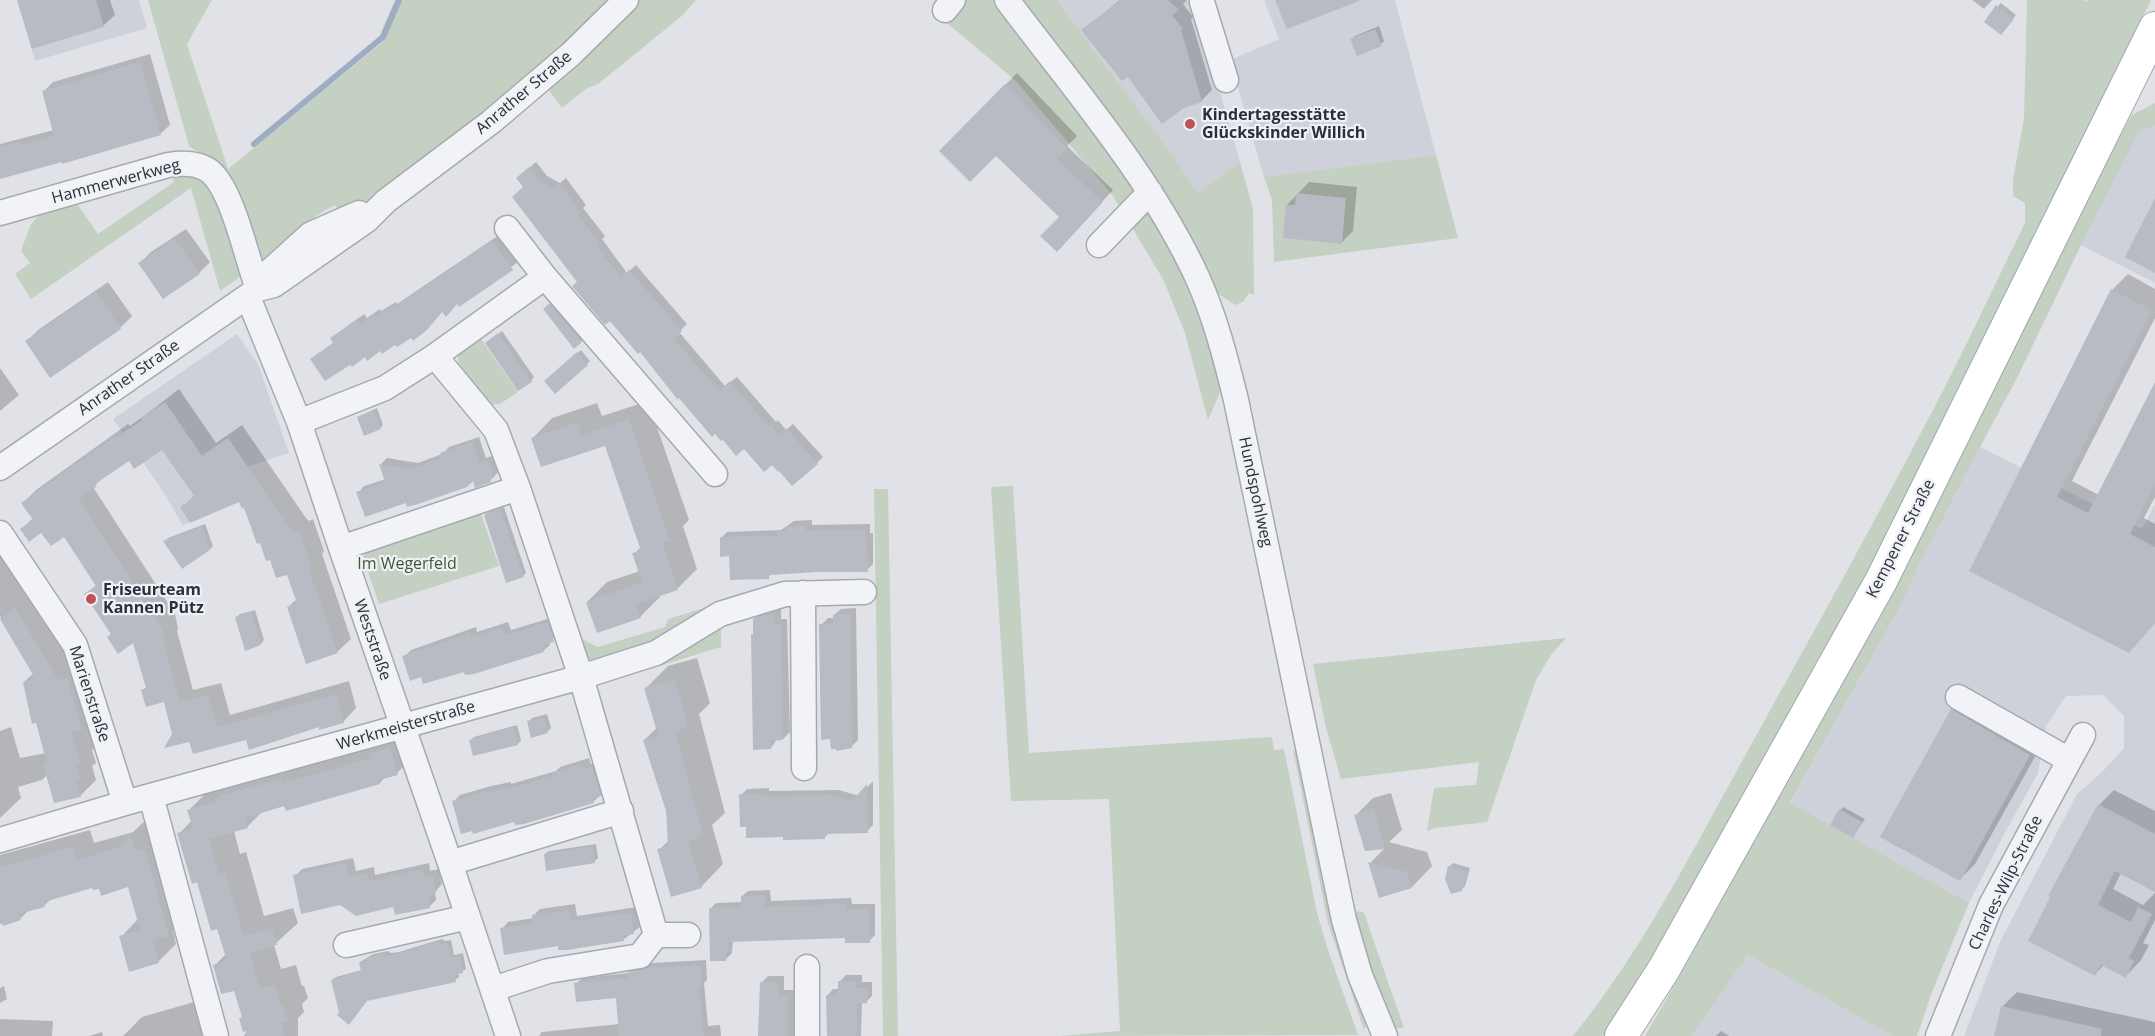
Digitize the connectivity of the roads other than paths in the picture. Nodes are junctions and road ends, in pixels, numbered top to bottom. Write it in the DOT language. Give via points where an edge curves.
graph roads {
  1 [pos="626,0"];
  2 [pos="1007,0"];
  3 [pos="1202,2"];
  4 [pos="2151,48"];
  5 [pos="1226,80"];
  6 [pos="1150,192"];
  7 [pos="0,213"];
  8 [pos="507,228"];
  9 [pos="1099,245"];
  10 [pos="545,277"];
  11 [pos="253,293"];
  12 [pos="435,356"];
  13 [pos="299,422"];
  14 [pos="0,468"];
  15 [pos="716,474"];
  16 [pos="518,488"];
  17 [pos="0,533"];
  18 [pos="341,548"];
  19 [pos="864,592"];
  20 [pos="803,594"];
  21 [pos="581,677"];
  22 [pos="1958,697"];
  23 [pos="403,727"];
  24 [pos="2083,735"];
  25 [pos="2069,760"];
  26 [pos="804,768"];
  27 [pos="151,796"];
  28 [pos="124,803"];
  29 [pos="621,811"];
  30 [pos="0,840"];
  31 [pos="450,863"];
  32 [pos="468,917"];
  33 [pos="656,935"];
  34 [pos="688,935"];
  35 [pos="346,945"];
  36 [pos="807,967"];
  37 [pos="1664,969"];
  38 [pos="493,989"];
  39 [pos="216,1036"];
  40 [pos="508,1036"];
  41 [pos="807,1036"];
  42 [pos="1385,1036"];
  43 [pos="1615,1036"];
  44 [pos="1621,1036"];
  45 [pos="1938,1036"];
  1 -- 11 [label="street, Anrather Straße" via="531,89 455,151 386,201 367,220 274,285"];
  2 -- 6 [label="street, Hundspohlweg"];
  3 -- 5 [label="street"];
  4 -- 37 [label="main road, Kempener Straße" via="1881,581"];
  6 -- 9 [label="street"];
  6 -- 42 [label="street, Hundspohlweg" via="1198,280 1227,363 1344,920 1360,975"];
  7 -- 11 [label="street, Hammerwerkweg" via="159,167 199,165 215,175 225,190"];
  8 -- 10 [label="street"];
  10 -- 12 [label="street"];
  10 -- 15 [label="street"];
  11 -- 13 [label="street, Weststraße"];
  11 -- 14 [label="street, Anrather Straße"];
  12 -- 13 [label="street" via="385,388"];
  12 -- 16 [label="street" via="496,430"];
  13 -- 18 [label="street, Weststraße"];
  16 -- 18 [label="street"];
  16 -- 21 [label="street"];
  17 -- 28 [label="street, Marienstraße" via="75,645"];
  18 -- 23 [label="street, Weststraße"];
  19 -- 20 [label="street, Werkmeisterstraße"];
  20 -- 21 [label="street, Werkmeisterstraße" via="785,594 720,614 656,652"];
  20 -- 26 [label="street"];
  21 -- 23 [label="street, Werkmeisterstraße"];
  21 -- 29 [label="street"];
  22 -- 25 [label="street"];
  23 -- 27 [label="street, Werkmeisterstraße"];
  23 -- 31 [label="street, Weststraße"];
  24 -- 25 [label="street, Charles-Wilp-Straße"];
  25 -- 45 [label="street, Charles-Wilp-Straße" via="1995,897"];
  27 -- 28 [label="street, Werkmeisterstraße"];
  27 -- 39 [label="street"];
  28 -- 30 [label="street, Werkmeisterstraße"];
  29 -- 31 [label="street"];
  29 -- 33 [label="street"];
  31 -- 32 [label="street, Weststraße"];
  32 -- 35 [label="street"];
  32 -- 38 [label="street, Weststraße"];
  33 -- 34 [label="street"];
  33 -- 38 [label="street" via="640,956 548,971"];
  36 -- 41 [label="street"];
  37 -- 43 [label="main road"];
  37 -- 44 [label="main road, Kempener Straße"];
  38 -- 40 [label="street, Weststraße"];
}
